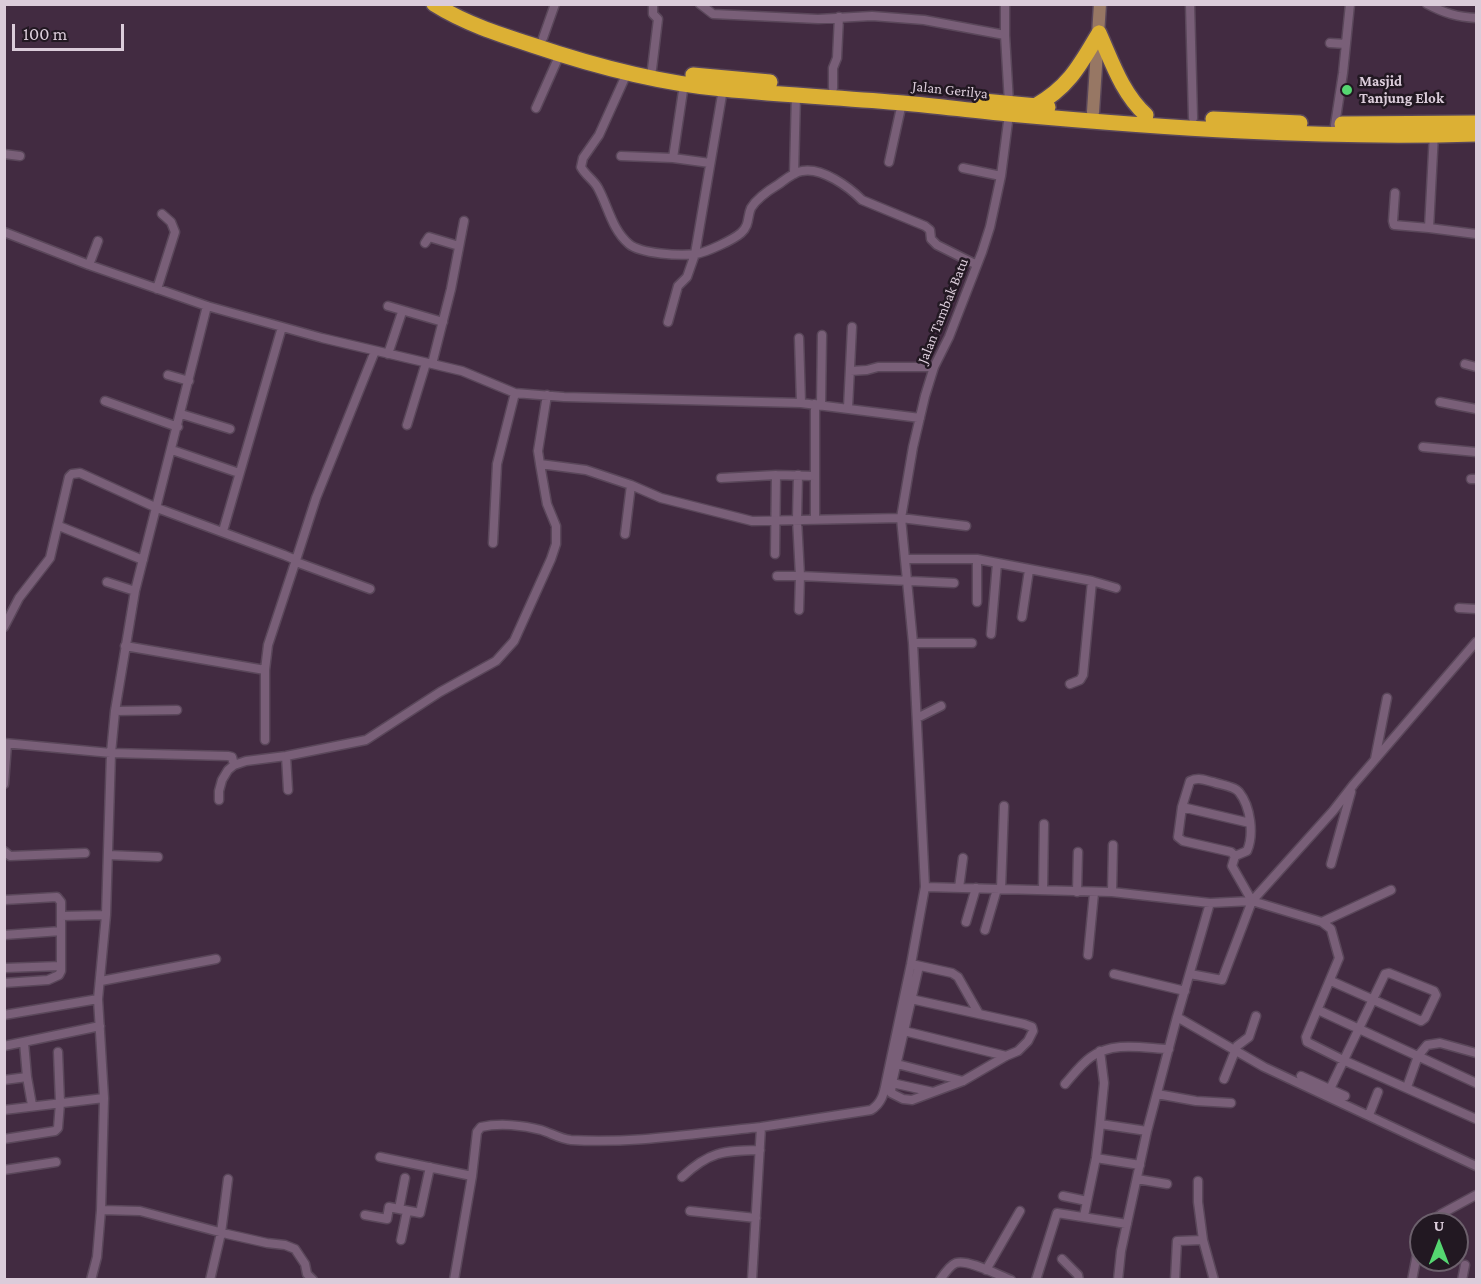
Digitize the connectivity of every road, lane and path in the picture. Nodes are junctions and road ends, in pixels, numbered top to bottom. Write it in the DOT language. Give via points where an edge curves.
graph roads {
  1 [pos="434,4"];
  2 [pos="455,4"];
  3 [pos="555,4"];
  4 [pos="653,4"];
  5 [pos="700,4"];
  6 [pos="1100,4"];
  7 [pos="1190,4"];
  8 [pos="1350,4"];
  9 [pos="1427,4"];
  10 [pos="1005,5"];
  11 [pos="839,17"];
  12 [pos="1476,18"];
  13 [pos="1099,33"];
  14 [pos="1005,35"];
  15 [pos="543,38"];
  16 [pos="1330,43"];
  17 [pos="1346,44"];
  18 [pos="560,54"];
  19 [pos="651,69"];
  20 [pos="627,73"];
  21 [pos="703,81"];
  22 [pos="684,84"];
  23 [pos="832,88"];
  24 [pos="723,89"];
  25 [pos="796,94"];
  26 [pos="902,103"];
  27 [pos="1035,106"];
  28 [pos="536,108"];
  29 [pos="1009,109"];
  30 [pos="1093,111"];
  31 [pos="1135,118"];
  32 [pos="1192,118"];
  33 [pos="1476,123"];
  34 [pos="1335,125"];
  35 [pos="1434,129"];
  36 [pos="1476,134"];
  37 [pos="4,154"];
  38 [pos="20,156"];
  39 [pos="621,156"];
  40 [pos="673,158"];
  41 [pos="889,162"];
  42 [pos="710,163"];
  43 [pos="963,168"];
  44 [pos="794,174"];
  45 [pos="1001,176"];
  46 [pos="1395,193"];
  47 [pos="162,214"];
  48 [pos="464,221"];
  49 [pos="1429,228"];
  50 [pos="4,232"];
  51 [pos="1476,234"];
  52 [pos="98,241"];
  53 [pos="425,243"];
  54 [pos="459,246"];
  55 [pos="695,254"];
  56 [pos="89,265"];
  57 [pos="977,265"];
  58 [pos="157,289"];
  59 [pos="207,306"];
  60 [pos="388,306"];
  61 [pos="401,315"];
  62 [pos="443,322"];
  63 [pos="668,322"];
  64 [pos="282,327"];
  65 [pos="852,327"];
  66 [pos="822,335"];
  67 [pos="799,338"];
  68 [pos="375,351"];
  69 [pos="388,354"];
  70 [pos="429,363"];
  71 [pos="1465,364"];
  72 [pos="1476,367"];
  73 [pos="934,368"];
  74 [pos="850,371"];
  75 [pos="168,375"];
  76 [pos="189,381"];
  77 [pos="515,393"];
  78 [pos="546,395"];
  79 [pos="105,401"];
  80 [pos="1440,402"];
  81 [pos="801,403"];
  82 [pos="818,405"];
  83 [pos="848,408"];
  84 [pos="1476,409"];
  85 [pos="181,414"];
  86 [pos="920,417"];
  87 [pos="407,425"];
  88 [pos="178,427"];
  89 [pos="230,429"];
  90 [pos="1423,447"];
  91 [pos="172,450"];
  92 [pos="1476,452"];
  93 [pos="540,464"];
  94 [pos="239,473"];
  95 [pos="776,475"];
  96 [pos="798,475"];
  97 [pos="815,476"];
  98 [pos="721,477"];
  99 [pos="631,485"];
  100 [pos="157,508"];
  101 [pos="901,518"];
  102 [pos="776,519"];
  103 [pos="797,519"];
  104 [pos="815,519"];
  105 [pos="59,526"];
  106 [pos="966,526"];
  107 [pos="223,531"];
  108 [pos="625,534"];
  109 [pos="494,543"];
  110 [pos="775,554"];
  111 [pos="906,559"];
  112 [pos="977,559"];
  113 [pos="143,560"];
  114 [pos="296,561"];
  115 [pos="997,563"];
  116 [pos="1029,570"];
  117 [pos="777,576"];
  118 [pos="800,576"];
  119 [pos="907,581"];
  120 [pos="1092,581"];
  121 [pos="107,582"];
  122 [pos="954,584"];
  123 [pos="1116,588"];
  124 [pos="370,589"];
  125 [pos="135,591"];
  126 [pos="977,602"];
  127 [pos="1459,608"];
  128 [pos="1476,609"];
  129 [pos="799,610"];
  130 [pos="1022,617"];
  131 [pos="4,627"];
  132 [pos="991,634"];
  133 [pos="1476,642"];
  134 [pos="913,643"];
  135 [pos="972,643"];
  136 [pos="125,646"];
  137 [pos="265,670"];
  138 [pos="1070,684"];
  139 [pos="1387,699"];
  140 [pos="941,706"];
  141 [pos="177,710"];
  142 [pos="115,711"];
  143 [pos="916,718"];
  144 [pos="265,740"];
  145 [pos="6,743"];
  146 [pos="111,753"];
  147 [pos="286,756"];
  148 [pos="1375,759"];
  149 [pos="233,762"];
  150 [pos="4,784"];
  151 [pos="1354,784"];
  152 [pos="288,790"];
  153 [pos="219,800"];
  154 [pos="1004,806"];
  155 [pos="1182,807"];
  156 [pos="1250,823"];
  157 [pos="1044,824"];
  158 [pos="1113,845"];
  159 [pos="4,851"];
  160 [pos="1078,852"];
  161 [pos="85,853"];
  162 [pos="108,855"];
  163 [pos="1234,856"];
  164 [pos="158,857"];
  165 [pos="963,858"];
  166 [pos="1331,864"];
  167 [pos="925,887"];
  168 [pos="959,888"];
  169 [pos="976,888"];
  170 [pos="999,889"];
  171 [pos="1043,890"];
  172 [pos="1391,890"];
  173 [pos="1077,892"];
  174 [pos="1112,892"];
  175 [pos="1094,893"];
  176 [pos="4,900"];
  177 [pos="1252,901"];
  178 [pos="1210,903"];
  179 [pos="106,915"];
  180 [pos="61,916"];
  181 [pos="966,922"];
  182 [pos="1322,922"];
  183 [pos="985,930"];
  184 [pos="61,931"];
  185 [pos="4,935"];
  186 [pos="1088,955"];
  187 [pos="216,958"];
  188 [pos="915,965"];
  189 [pos="61,966"];
  190 [pos="4,968"];
  191 [pos="1114,974"];
  192 [pos="1190,974"];
  193 [pos="101,981"];
  194 [pos="1331,981"];
  195 [pos="4,983"];
  196 [pos="1185,991"];
  197 [pos="1372,998"];
  198 [pos="98,999"];
  199 [pos="911,999"];
  200 [pos="1318,1010"];
  201 [pos="979,1014"];
  202 [pos="4,1015"];
  203 [pos="1256,1016"];
  204 [pos="1177,1017"];
  205 [pos="100,1026"];
  206 [pos="1358,1029"];
  207 [pos="904,1031"];
  208 [pos="24,1042"];
  209 [pos="4,1046"];
  210 [pos="1169,1049"];
  211 [pos="1236,1050"];
  212 [pos="1100,1051"];
  213 [pos="58,1052"];
  214 [pos="1476,1053"];
  215 [pos="1006,1056"];
  216 [pos="1418,1056"];
  217 [pos="1343,1060"];
  218 [pos="897,1064"];
  219 [pos="1301,1076"];
  220 [pos="27,1077"];
  221 [pos="1224,1079"];
  222 [pos="4,1080"];
  223 [pos="963,1081"];
  224 [pos="892,1083"];
  225 [pos="1476,1083"];
  226 [pos="1065,1084"];
  227 [pos="1407,1087"];
  228 [pos="1330,1089"];
  229 [pos="933,1092"];
  230 [pos="1378,1092"];
  231 [pos="1157,1094"];
  232 [pos="1345,1096"];
  233 [pos="104,1098"];
  234 [pos="1231,1103"];
  235 [pos="60,1104"];
  236 [pos="32,1105"];
  237 [pos="4,1110"];
  238 [pos="1369,1115"];
  239 [pos="1476,1119"];
  240 [pos="1100,1124"];
  241 [pos="761,1127"];
  242 [pos="1147,1131"];
  243 [pos="4,1139"];
  244 [pos="760,1150"];
  245 [pos="380,1157"];
  246 [pos="1096,1158"];
  247 [pos="56,1162"];
  248 [pos="1140,1165"];
  249 [pos="1476,1166"];
  250 [pos="430,1167"];
  251 [pos="4,1170"];
  252 [pos="472,1176"];
  253 [pos="682,1177"];
  254 [pos="405,1178"];
  255 [pos="228,1179"];
  256 [pos="1137,1179"];
  257 [pos="1198,1181"];
  258 [pos="1167,1184"];
  259 [pos="1063,1196"];
  260 [pos="1476,1196"];
  261 [pos="1087,1201"];
  262 [pos="101,1210"];
  263 [pos="403,1210"];
  264 [pos="1020,1210"];
  265 [pos="690,1211"];
  266 [pos="1445,1212"];
  267 [pos="365,1215"];
  268 [pos="1084,1216"];
  269 [pos="756,1218"];
  270 [pos="1127,1224"];
  271 [pos="221,1233"];
  272 [pos="401,1240"];
  273 [pos="1203,1240"];
  274 [pos="1062,1259"];
  275 [pos="986,1270"];
  276 [pos="91,1280"];
  277 [pos="210,1280"];
  278 [pos="313,1280"];
  279 [pos="454,1280"];
  280 [pos="752,1280"];
  281 [pos="940,1280"];
  282 [pos="1011,1280"];
  283 [pos="1036,1280"];
  284 [pos="1079,1280"];
  285 [pos="1118,1280"];
  286 [pos="1175,1280"];
  287 [pos="1214,1280"];
  1 -- 18 [label="highway, Jalan Gerilya" via="485,29"];
  2 -- 15 [label="highway, Jalan Gerilya" via="498,24"];
  3 -- 15 [label="street"];
  4 -- 19 [label="street" via="653,14 658,19"];
  5 -- 11 [label="street" via="713,14"];
  6 -- 13 [label="main road"];
  7 -- 32 [label="street"];
  8 -- 17 [label="street"];
  9 -- 12 [label="street" via="1443,13"];
  10 -- 14 [label="street, Jalan Tambak Batu"];
  11 -- 14 [label="street" via="924,20"];
  11 -- 23 [label="street"];
  13 -- 27 [label="highway" via="1064,86"];
  13 -- 30 [label="main road"];
  13 -- 31 [label="highway" via="1133,104"];
  14 -- 29 [label="street, Jalan Tambak Batu"];
  15 -- 19 [label="highway, Jalan Gerilya"];
  16 -- 17 [label="street"];
  17 -- 34 [label="street"];
  18 -- 20 [label="highway, Jalan Gerilya"];
  18 -- 28 [label="street"];
  19 -- 21 [label="highway, Jalan Gerilya"];
  20 -- 22 [label="highway, Jalan Gerilya"];
  20 -- 55 [label="street" via="581,167 598,188 618,232 628,243 652,253"];
  21 -- 22 [label="highway, Jalan Gerilya"];
  21 -- 23 [label="highway, Jalan Gerilya"];
  21 -- 24 [label="highway, Jalan Gerilya"];
  22 -- 40 [label="street"];
  23 -- 29 [label="highway, Jalan Gerilya"];
  24 -- 25 [label="highway, Jalan Gerilya"];
  24 -- 42 [label="street"];
  25 -- 26 [label="highway, Jalan Gerilya"];
  25 -- 44 [label="street"];
  26 -- 29 [label="highway, Jalan Gerilya"];
  26 -- 41 [label="street"];
  27 -- 29 [label="highway, Jalan Gerilya"];
  27 -- 30 [label="highway, Jalan Gerilya"];
  29 -- 31 [label="highway, Jalan Gerilya"];
  29 -- 45 [label="street, Jalan Tambak Batu"];
  30 -- 31 [label="highway, Jalan Gerilya"];
  31 -- 32 [label="highway, Jalan Gerilya"];
  31 -- 35 [label="highway, Jalan Gerilya" via="1248,132"];
  32 -- 34 [label="highway, Jalan Gerilya"];
  33 -- 35 [label="highway, Jalan Gerilya"];
  34 -- 35 [label="highway, Jalan Gerilya"];
  35 -- 36 [label="highway, Jalan Gerilya"];
  35 -- 49 [label="street"];
  37 -- 38 [label="street"];
  39 -- 40 [label="street"];
  40 -- 42 [label="street"];
  42 -- 55 [label="street"];
  43 -- 45 [label="street"];
  44 -- 55 [label="street" via="757,201 741,234"];
  44 -- 57 [label="street" via="809,170 831,178 862,200 926,227 934,243"];
  45 -- 57 [label="street, Jalan Tambak Batu"];
  46 -- 49 [label="street" via="1394,225"];
  47 -- 58 [label="street" via="175,232"];
  48 -- 54 [label="street"];
  49 -- 51 [label="street"];
  50 -- 56 [label="street"];
  52 -- 56 [label="street"];
  53 -- 54 [label="street" via="429,237"];
  54 -- 62 [label="street"];
  55 -- 63 [label="street" via="687,278 678,286"];
  56 -- 58 [label="street"];
  57 -- 73 [label="street, Jalan Tambak Batu"];
  58 -- 59 [label="street"];
  59 -- 64 [label="street"];
  59 -- 76 [label="street"];
  60 -- 62 [label="street"];
  61 -- 69 [label="street"];
  62 -- 70 [label="street"];
  64 -- 68 [label="street"];
  64 -- 94 [label="street"];
  65 -- 74 [label="street"];
  66 -- 82 [label="street"];
  67 -- 81 [label="street"];
  68 -- 69 [label="street"];
  68 -- 114 [label="street" via="316,498"];
  69 -- 70 [label="street"];
  70 -- 77 [label="street" via="462,371"];
  70 -- 87 [label="street"];
  71 -- 72 [label="street"];
  73 -- 74 [label="street"];
  73 -- 86 [label="street, Jalan Tambak Batu"];
  74 -- 83 [label="street"];
  75 -- 76 [label="street"];
  76 -- 85 [label="street"];
  77 -- 78 [label="street"];
  77 -- 109 [label="street" via="497,464"];
  78 -- 81 [label="street"];
  78 -- 93 [label="street" via="538,450"];
  79 -- 88 [label="street"];
  80 -- 84 [label="street"];
  81 -- 82 [label="street"];
  82 -- 83 [label="street"];
  82 -- 97 [label="street"];
  83 -- 86 [label="street"];
  85 -- 88 [label="street"];
  85 -- 89 [label="street"];
  86 -- 101 [label="street, Jalan Tambak Batu"];
  88 -- 91 [label="street"];
  90 -- 92 [label="street"];
  91 -- 94 [label="street"];
  91 -- 100 [label="street"];
  93 -- 99 [label="street" via="586,470"];
  93 -- 147 [label="street" via="556,526 556,544 514,641 506,651 496,661 366,740"];
  94 -- 107 [label="street"];
  95 -- 96 [label="street"];
  95 -- 98 [label="street"];
  95 -- 102 [label="street"];
  96 -- 97 [label="street"];
  96 -- 103 [label="street"];
  97 -- 104 [label="street"];
  99 -- 102 [label="street" via="661,498 746,520"];
  99 -- 108 [label="street"];
  100 -- 105 [label="street" via="80,473 72,474"];
  100 -- 107 [label="street"];
  100 -- 113 [label="street"];
  101 -- 104 [label="street"];
  101 -- 106 [label="street"];
  101 -- 111 [label="street, Jalan Tambak Batu"];
  102 -- 103 [label="street"];
  102 -- 110 [label="street"];
  103 -- 104 [label="street"];
  103 -- 118 [label="street"];
  105 -- 113 [label="street"];
  105 -- 131 [label="street" via="50,558 19,598"];
  107 -- 114 [label="street"];
  111 -- 112 [label="street"];
  111 -- 119 [label="street, Jalan Tambak Batu"];
  112 -- 115 [label="street"];
  112 -- 126 [label="street"];
  113 -- 125 [label="street"];
  114 -- 124 [label="street"];
  114 -- 137 [label="street" via="268,645"];
  115 -- 116 [label="street"];
  115 -- 132 [label="street"];
  116 -- 120 [label="street"];
  116 -- 130 [label="street"];
  117 -- 118 [label="street"];
  118 -- 119 [label="street"];
  118 -- 129 [label="street"];
  119 -- 122 [label="street"];
  119 -- 134 [label="street, Jalan Tambak Batu"];
  120 -- 123 [label="street"];
  120 -- 138 [label="street" via="1083,675"];
  121 -- 125 [label="street"];
  125 -- 136 [label="street"];
  127 -- 128 [label="street"];
  133 -- 148 [label="street"];
  134 -- 135 [label="street"];
  134 -- 143 [label="street, Jalan Tambak Batu"];
  136 -- 137 [label="street"];
  136 -- 142 [label="street"];
  137 -- 144 [label="street"];
  139 -- 148 [label="street"];
  140 -- 143 [label="street"];
  141 -- 142 [label="street"];
  142 -- 146 [label="street"];
  143 -- 167 [label="street, Jalan Tambak Batu"];
  145 -- 146 [label="street"];
  145 -- 150 [label="street"];
  146 -- 149 [label="street"];
  146 -- 162 [label="street"];
  147 -- 149 [label="street"];
  147 -- 152 [label="street"];
  148 -- 151 [label="street"];
  149 -- 153 [label="street" via="222,780"];
  151 -- 166 [label="street"];
  151 -- 177 [label="street"];
  154 -- 170 [label="street"];
  155 -- 156 [label="street"];
  155 -- 156 [label="street" via="1190,781 1199,779 1239,792"];
  155 -- 163 [label="street" via="1179,837 1183,841"];
  156 -- 163 [label="street" via="1247,851"];
  157 -- 171 [label="street"];
  158 -- 174 [label="street"];
  159 -- 161 [label="street" via="10,856"];
  160 -- 173 [label="street"];
  162 -- 164 [label="street"];
  162 -- 179 [label="street"];
  163 -- 177 [label="street" via="1232,866"];
  165 -- 168 [label="street"];
  167 -- 168 [label="street"];
  167 -- 188 [label="street, Jalan Tambak Batu"];
  168 -- 169 [label="street"];
  169 -- 170 [label="street"];
  169 -- 181 [label="street"];
  170 -- 171 [label="street"];
  170 -- 183 [label="street"];
  171 -- 173 [label="street"];
  172 -- 182 [label="street"];
  173 -- 175 [label="street"];
  174 -- 175 [label="street"];
  174 -- 178 [label="street"];
  175 -- 186 [label="street"];
  176 -- 180 [label="street" via="57,897"];
  177 -- 178 [label="street"];
  177 -- 182 [label="street"];
  177 -- 192 [label="street" via="1222,980"];
  178 -- 192 [label="street"];
  179 -- 180 [label="street"];
  179 -- 193 [label="street"];
  180 -- 184 [label="street"];
  182 -- 194 [label="street" via="1331,928 1339,954"];
  184 -- 185 [label="street"];
  184 -- 189 [label="street"];
  187 -- 193 [label="street"];
  188 -- 199 [label="street"];
  188 -- 201 [label="street" via="958,977"];
  188 -- 241 [label="street" via="877,1106"];
  189 -- 190 [label="street"];
  189 -- 195 [label="street" via="59,975 52,979"];
  191 -- 196 [label="street"];
  192 -- 196 [label="street"];
  193 -- 198 [label="street"];
  194 -- 197 [label="street"];
  194 -- 200 [label="street"];
  196 -- 204 [label="street"];
  197 -- 197 [label="street" via="1424,1021 1436,992 1387,973"];
  197 -- 206 [label="street"];
  198 -- 202 [label="street"];
  198 -- 205 [label="street"];
  199 -- 201 [label="street"];
  199 -- 207 [label="street"];
  200 -- 206 [label="street"];
  200 -- 217 [label="street" via="1307,1042"];
  201 -- 215 [label="street" via="1032,1027 1023,1046"];
  203 -- 211 [label="street" via="1250,1037"];
  204 -- 210 [label="street"];
  204 -- 211 [label="street"];
  205 -- 208 [label="street"];
  205 -- 233 [label="street"];
  206 -- 216 [label="street"];
  206 -- 217 [label="street"];
  207 -- 215 [label="street"];
  207 -- 218 [label="street"];
  208 -- 209 [label="street"];
  208 -- 220 [label="street"];
  210 -- 212 [label="street" via="1115,1046"];
  210 -- 231 [label="street"];
  211 -- 221 [label="street"];
  211 -- 238 [label="street"];
  212 -- 226 [label="street"];
  212 -- 240 [label="street" via="1104,1083"];
  213 -- 235 [label="street"];
  214 -- 216 [label="street" via="1433,1043"];
  215 -- 223 [label="street"];
  216 -- 225 [label="street"];
  216 -- 227 [label="street"];
  217 -- 227 [label="street"];
  217 -- 228 [label="street"];
  218 -- 223 [label="street"];
  218 -- 224 [label="street"];
  219 -- 228 [label="street"];
  220 -- 222 [label="street"];
  220 -- 236 [label="street"];
  223 -- 229 [label="street"];
  224 -- 229 [label="street"];
  224 -- 229 [label="street" via="892,1094 903,1099 912,1100"];
  227 -- 239 [label="street"];
  228 -- 232 [label="street"];
  230 -- 238 [label="street"];
  231 -- 234 [label="street"];
  231 -- 242 [label="street"];
  233 -- 235 [label="street"];
  233 -- 262 [label="street"];
  235 -- 236 [label="street"];
  235 -- 243 [label="street" via="60,1125 55,1131"];
  236 -- 237 [label="street"];
  238 -- 249 [label="street"];
  240 -- 242 [label="street"];
  240 -- 246 [label="street"];
  241 -- 244 [label="street"];
  241 -- 252 [label="street" via="606,1141 569,1140 530,1128 481,1127 477,1132"];
  242 -- 248 [label="street"];
  244 -- 253 [label="street" via="720,1153 702,1160"];
  244 -- 269 [label="street"];
  245 -- 250 [label="street"];
  246 -- 248 [label="street"];
  246 -- 261 [label="street"];
  247 -- 251 [label="street"];
  248 -- 256 [label="street"];
  250 -- 252 [label="street"];
  250 -- 263 [label="street" via="420,1213"];
  252 -- 279 [label="street"];
  254 -- 263 [label="street"];
  255 -- 271 [label="street"];
  256 -- 258 [label="street"];
  256 -- 270 [label="street"];
  257 -- 273 [label="street"];
  259 -- 261 [label="street"];
  260 -- 266 [label="street"];
  261 -- 268 [label="street"];
  262 -- 271 [label="street" via="140,1211"];
  262 -- 276 [label="street"];
  263 -- 267 [label="street" via="389,1207 387,1219"];
  263 -- 272 [label="street"];
  264 -- 275 [label="street"];
  265 -- 269 [label="street"];
  268 -- 270 [label="street"];
  268 -- 283 [label="street" via="1055,1215"];
  269 -- 280 [label="street"];
  270 -- 285 [label="street"];
  271 -- 277 [label="street"];
  271 -- 278 [label="street" via="295,1249"];
  273 -- 286 [label="street" via="1177,1241"];
  273 -- 287 [label="street"];
  274 -- 284 [label="street"];
  275 -- 281 [label="street" via="956,1263"];
  275 -- 282 [label="street"];
}
